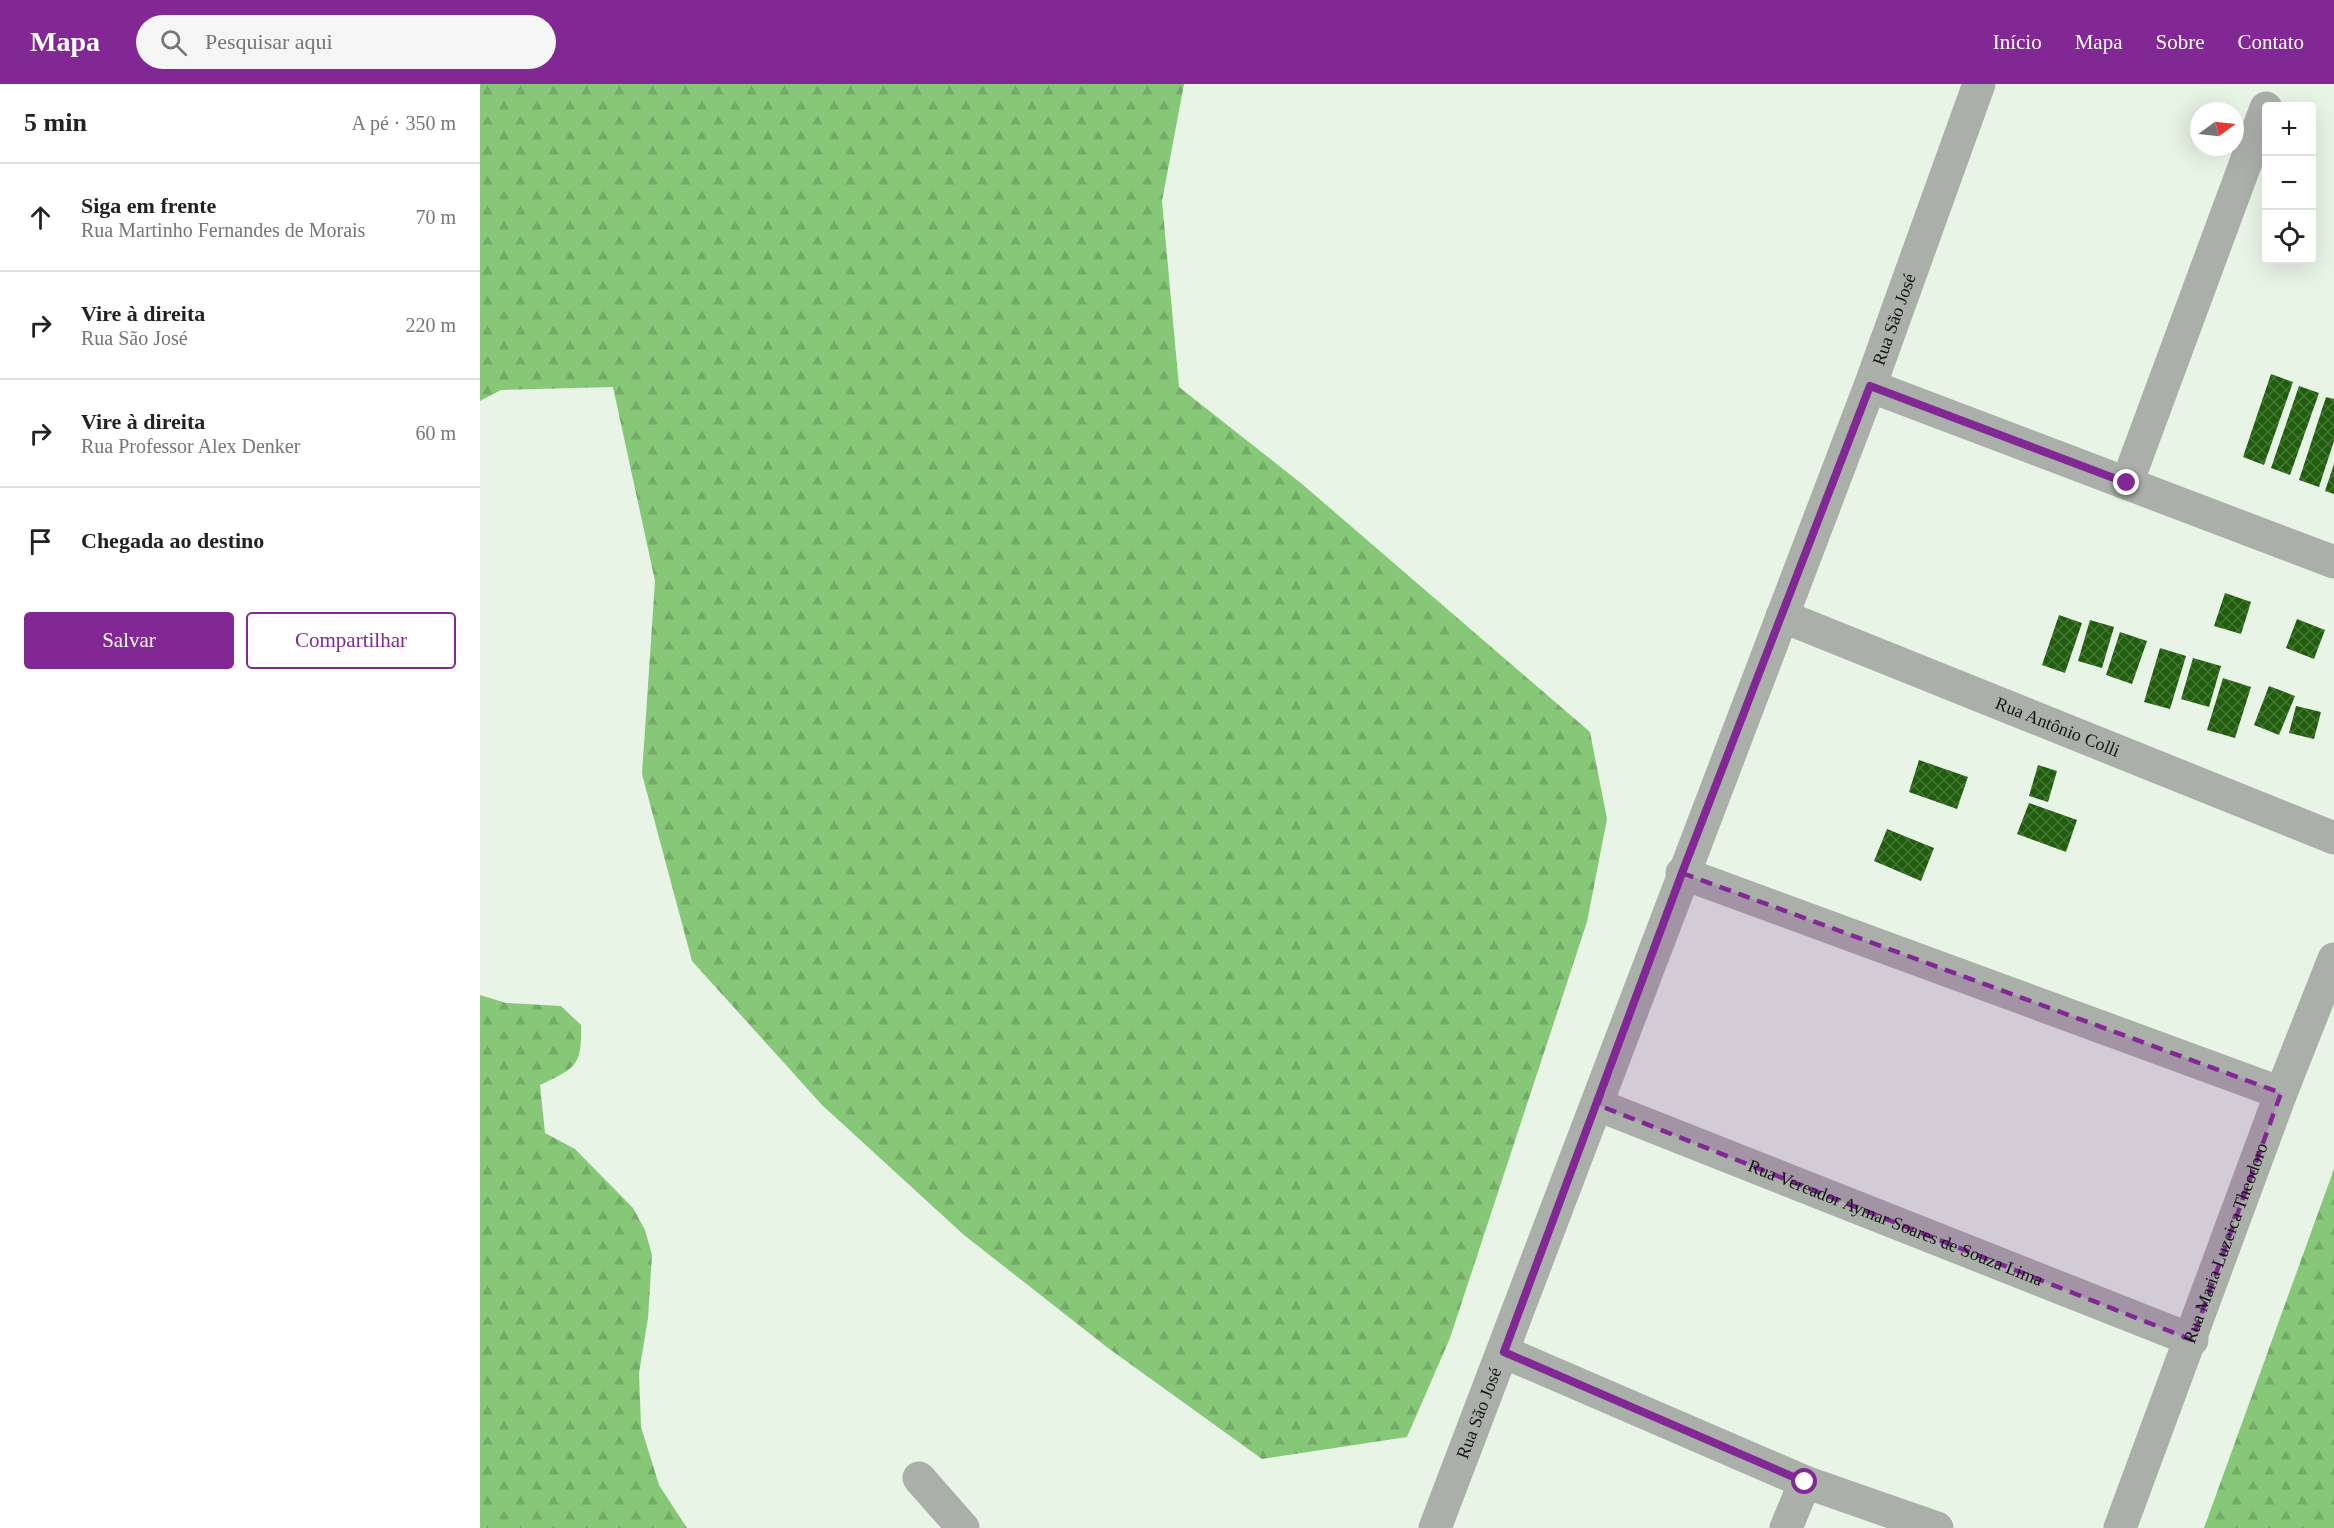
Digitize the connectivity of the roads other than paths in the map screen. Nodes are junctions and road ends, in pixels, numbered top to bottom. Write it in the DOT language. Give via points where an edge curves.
graph roads {
  1 [pos="1979,84"];
  2 [pos="2276,84"];
  3 [pos="2269,102"];
  4 [pos="2262,120"];
  5 [pos="1870,386"];
  6 [pos="2127,483"];
  7 [pos="2334,562"];
  8 [pos="1782,616"];
  9 [pos="2334,838"];
  10 [pos="1682,873"];
  11 [pos="2334,959"];
  12 [pos="2281,1093"];
  13 [pos="1598,1105"];
  14 [pos="2192,1340"];
  15 [pos="1504,1352"];
  16 [pos="919,1478"];
  17 [pos="1805,1482"];
  18 [pos="963,1528"];
  19 [pos="1435,1528"];
  20 [pos="1786,1528"];
  21 [pos="1937,1528"];
  22 [pos="2120,1528"];
  1 -- 5 [label="street, Rua São José"];
  2 -- 3 [label="street"];
  4 -- 6 [label="street"];
  5 -- 6 [label="street"];
  5 -- 8 [label="street, Rua São José"];
  6 -- 7 [label="street"];
  8 -- 9 [label="street, Rua Antônio Colli"];
  8 -- 10 [label="street, Rua São José"];
  10 -- 12 [label="street"];
  10 -- 13 [label="street, Rua São José"];
  11 -- 12 [label="street, Rua Maria Luzeica Theodoro"];
  12 -- 14 [label="street, Rua Maria Luzeica Theodoro"];
  13 -- 14 [label="street, Rua Vereador Aymar Soares de Souza Lima"];
  13 -- 15 [label="street, Rua São José"];
  14 -- 22 [label="street, Rua Maria Luzeica Theodoro"];
  15 -- 17 [label="street"];
  15 -- 19 [label="street, Rua São José"];
  16 -- 18 [label="street"];
  17 -- 20 [label="street"];
  17 -- 21 [label="street"];
}
